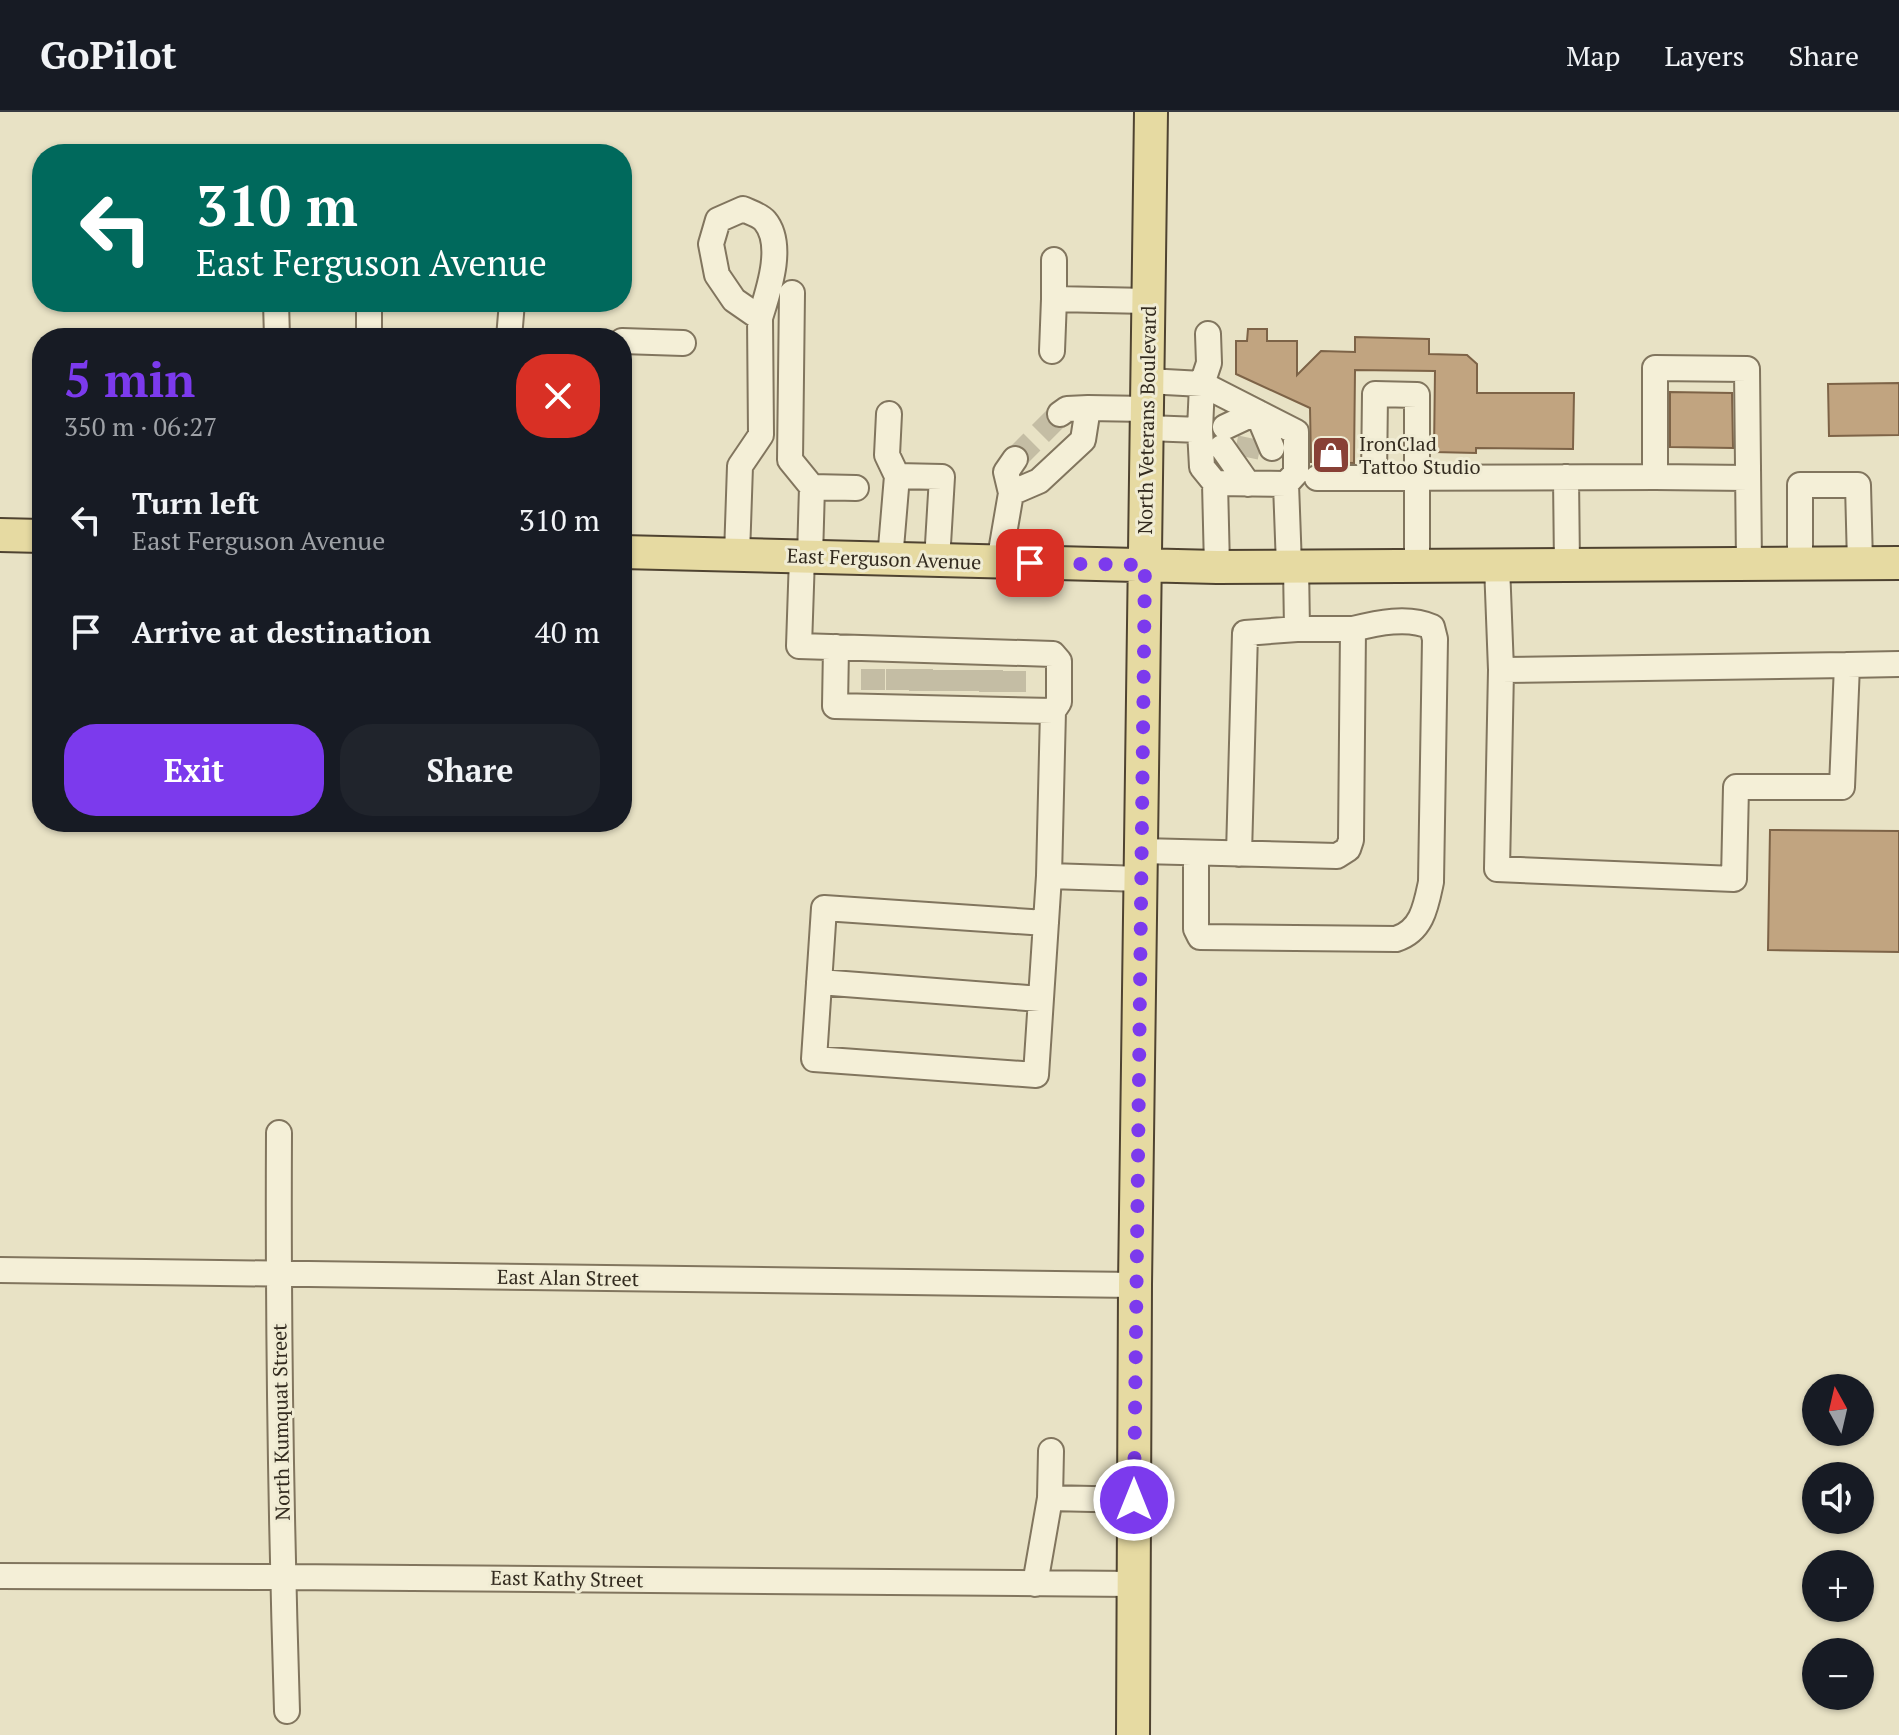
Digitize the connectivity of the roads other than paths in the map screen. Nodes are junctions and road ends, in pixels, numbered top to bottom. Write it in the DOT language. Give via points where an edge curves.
graph roads {
  1 [pos="1151,112"];
  2 [pos="1054,260"];
  3 [pos="792,293"];
  4 [pos="1054,299"];
  5 [pos="1148,301"];
  6 [pos="760,318"];
  7 [pos="1208,334"];
  8 [pos="632,341"];
  9 [pos="683,343"];
  10 [pos="1052,351"];
  11 [pos="1202,384"];
  12 [pos="1147,406"];
  13 [pos="1088,408"];
  14 [pos="1257,412"];
  15 [pos="889,414"];
  16 [pos="1060,414"];
  17 [pos="1200,430"];
  18 [pos="1015,459"];
  19 [pos="897,476"];
  20 [pos="1566,477"];
  21 [pos="1655,477"];
  22 [pos="1317,478"];
  23 [pos="1374,478"];
  24 [pos="1416,478"];
  25 [pos="1748,478"];
  26 [pos="1215,483"];
  27 [pos="1248,484"];
  28 [pos="1286,484"];
  29 [pos="812,487"];
  30 [pos="856,488"];
  31 [pos="1011,493"];
  32 [pos="0,535"];
  33 [pos="32,536"];
  34 [pos="632,552"];
  35 [pos="737,555"];
  36 [pos="806,557"];
  37 [pos="890,560"];
  38 [pos="937,561"];
  39 [pos="999,563"];
  40 [pos="1860,563"];
  41 [pos="1899,563"];
  42 [pos="1749,564"];
  43 [pos="1800,564"];
  44 [pos="1145,565"];
  45 [pos="1417,565"];
  46 [pos="1497,565"];
  47 [pos="1567,565"];
  48 [pos="1292,566"];
  49 [pos="1217,567"];
  50 [pos="1297,629"];
  51 [pos="1353,629"];
  52 [pos="836,647"];
  53 [pos="1899,664"];
  54 [pos="1847,665"];
  55 [pos="1501,670"];
  56 [pos="944,680"];
  57 [pos="1053,711"];
  58 [pos="1196,853"];
  59 [pos="1239,854"];
  60 [pos="1141,865"];
  61 [pos="1049,876"];
  62 [pos="1046,923"];
  63 [pos="819,982"];
  64 [pos="1040,999"];
  65 [pos="279,1133"];
  66 [pos="0,1270"];
  67 [pos="279,1275"];
  68 [pos="1135,1285"];
  69 [pos="1051,1451"];
  70 [pos="1050,1498"];
  71 [pos="1134,1500"];
  72 [pos="0,1576"];
  73 [pos="283,1577"];
  74 [pos="1035,1584"];
  75 [pos="1134,1584"];
  76 [pos="287,1711"];
  77 [pos="1133,1735"];
  1 -- 5 [label="main road, North Veterans Boulevard"];
  2 -- 4 [label="street"];
  3 -- 29 [label="street" via="790,460"];
  4 -- 5 [label="street"];
  4 -- 10 [label="street"];
  5 -- 12 [label="main road, North Veterans Boulevard"];
  6 -- 35 [label="street" via="761,435 740,466"];
  7 -- 11 [label="street" via="1209,363"];
  8 -- 9 [label="street"];
  11 -- 12 [label="street"];
  11 -- 14 [label="street"];
  11 -- 17 [label="street"];
  12 -- 13 [label="street"];
  12 -- 17 [label="street"];
  12 -- 44 [label="main road, North Veterans Boulevard"];
  13 -- 16 [label="street"];
  13 -- 31 [label="street" via="1083,440 1039,481"];
  14 -- 27 [label="street" via="1259,452"];
  14 -- 27 [label="street" via="1224,437"];
  14 -- 28 [label="street" via="1296,432 1296,473"];
  15 -- 19 [label="street" via="887,455"];
  17 -- 26 [label="street" via="1202,467"];
  18 -- 31 [label="street" via="1006,472"];
  19 -- 37 [label="street"];
  19 -- 38 [label="street" via="942,477"];
  20 -- 21 [label="street"];
  20 -- 24 [label="street"];
  20 -- 47 [label="street"];
  21 -- 25 [label="street"];
  21 -- 25 [label="street" via="1655,368 1747,369"];
  22 -- 23 [label="street"];
  23 -- 24 [label="street"];
  23 -- 24 [label="street" via="1375,394 1417,395"];
  24 -- 45 [label="street"];
  25 -- 42 [label="street"];
  26 -- 27 [label="street"];
  26 -- 49 [label="street"];
  27 -- 28 [label="street"];
  28 -- 48 [label="street"];
  29 -- 30 [label="street"];
  29 -- 36 [label="street"];
  31 -- 39 [label="street"];
  32 -- 33 [label="main road"];
  34 -- 35 [label="main road, East Ferguson Avenue"];
  35 -- 36 [label="main road, East Ferguson Avenue"];
  36 -- 37 [label="main road, East Ferguson Avenue"];
  36 -- 52 [label="street" via="799,646"];
  37 -- 38 [label="main road, East Ferguson Avenue"];
  38 -- 39 [label="main road, East Ferguson Avenue"];
  39 -- 44 [label="main road, East Ferguson Avenue"];
  40 -- 41 [label="main road, East Ferguson Avenue"];
  40 -- 43 [label="main road, East Ferguson Avenue"];
  40 -- 43 [label="street" via="1858,485 1800,485"];
  42 -- 43 [label="main road, East Ferguson Avenue"];
  42 -- 47 [label="main road, East Ferguson Avenue"];
  44 -- 49 [label="main road, East Ferguson Avenue"];
  44 -- 60 [label="main road, North Veterans Boulevard"];
  45 -- 46 [label="main road, East Ferguson Avenue"];
  45 -- 48 [label="main road, East Ferguson Avenue"];
  46 -- 47 [label="main road, East Ferguson Avenue"];
  46 -- 55 [label="street"];
  48 -- 49 [label="main road, East Ferguson Avenue"];
  48 -- 50 [label="street"];
  50 -- 51 [label="street"];
  50 -- 59 [label="street" via="1245,633"];
  51 -- 58 [label="street" via="1379,622 1423,623 1432,627 1435,639 1431,882 1417,925 1396,939 1200,937"];
  51 -- 59 [label="street" via="1348,849 1337,856"];
  52 -- 56 [label="street"];
  52 -- 56 [label="street" via="835,706"];
  53 -- 54 [label="street"];
  54 -- 55 [label="street"];
  54 -- 55 [label="street" via="1842,787 1736,787 1734,879 1497,869"];
  56 -- 57 [label="street"];
  56 -- 57 [label="street" via="1053,654 1059,661 1059,702"];
  57 -- 61 [label="street"];
  58 -- 59 [label="street"];
  58 -- 60 [label="street"];
  60 -- 61 [label="street"];
  60 -- 68 [label="main road, North Veterans Boulevard"];
  61 -- 62 [label="street"];
  62 -- 63 [label="street" via="824,908"];
  62 -- 64 [label="street"];
  63 -- 64 [label="street"];
  63 -- 64 [label="street" via="814,1059 1036,1075"];
  65 -- 67 [label="street, North Kumquat Street"];
  66 -- 67 [label="street, East Alan Street"];
  67 -- 68 [label="street, East Alan Street"];
  67 -- 73 [label="street, North Kumquat Street"];
  68 -- 71 [label="main road, North Veterans Boulevard"];
  69 -- 70 [label="street"];
  70 -- 71 [label="street"];
  70 -- 74 [label="street"];
  71 -- 75 [label="main road, North Veterans Boulevard"];
  72 -- 73 [label="street, East Kathy Street"];
  73 -- 74 [label="street, East Kathy Street"];
  73 -- 76 [label="street, North Kumquat Street"];
  74 -- 75 [label="street, East Kathy Street"];
  75 -- 77 [label="main road, North Veterans Boulevard"];
}
